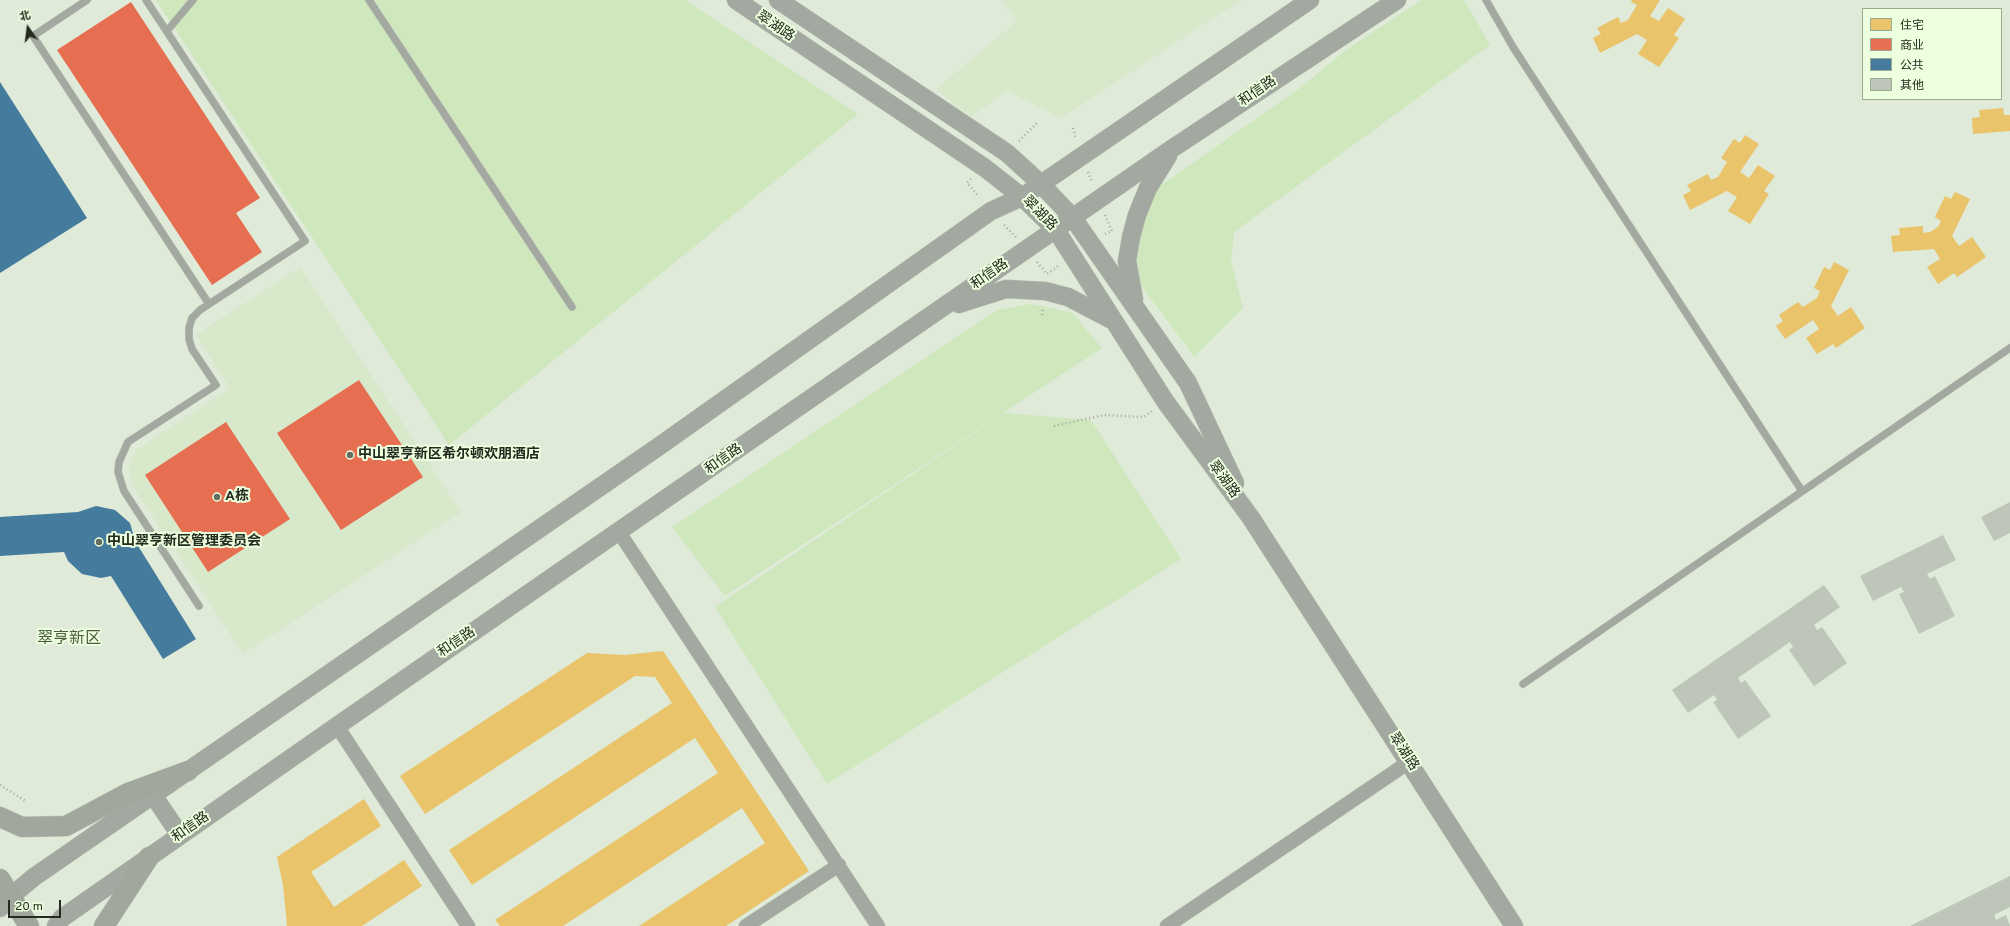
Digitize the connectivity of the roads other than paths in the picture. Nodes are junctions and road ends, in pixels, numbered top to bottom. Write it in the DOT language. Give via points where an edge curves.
graph roads {
  1 [pos="87,0"];
  2 [pos="146,0"];
  3 [pos="192,0"];
  4 [pos="369,0"];
  5 [pos="736,0"];
  6 [pos="778,0"];
  7 [pos="1310,0"];
  8 [pos="1397,0"];
  9 [pos="1486,0"];
  10 [pos="167,31"];
  11 [pos="1173,148"];
  12 [pos="1041,184"];
  13 [pos="1022,197"];
  14 [pos="1073,218"];
  15 [pos="1056,230"];
  16 [pos="209,304"];
  17 [pos="1136,305"];
  18 [pos="572,307"];
  19 [pos="941,310"];
  20 [pos="1114,322"];
  21 [pos="2010,348"];
  22 [pos="1802,491"];
  23 [pos="1251,518"];
  24 [pos="619,532"];
  25 [pos="199,606"];
  26 [pos="1524,684"];
  27 [pos="337,726"];
  28 [pos="1409,762"];
  29 [pos="188,771"];
  30 [pos="153,795"];
  31 [pos="0,817"];
  32 [pos="180,835"];
  33 [pos="149,857"];
  34 [pos="839,865"];
  35 [pos="0,879"];
  36 [pos="5,902"];
  37 [pos="29,926"];
  38 [pos="56,926"];
  39 [pos="104,926"];
  40 [pos="468,926"];
  41 [pos="746,926"];
  42 [pos="878,926"];
  43 [pos="1167,926"];
  44 [pos="1514,926"];
  1 -- 16 [label="lane" via="33,36"];
  2 -- 10 [label="lane"];
  3 -- 10 [label="lane"];
  4 -- 18 [label="lane"];
  5 -- 13 [label="street, 翠湖路" via="985,168"];
  6 -- 12 [label="street, 翠湖路" via="1007,152"];
  7 -- 12 [label="street"];
  8 -- 11 [label="street, 和信路"];
  9 -- 22 [label="lane" via="1513,48"];
  10 -- 16 [label="lane" via="305,241"];
  11 -- 14 [label="street, 和信路"];
  11 -- 17 [label="street" via="1148,188 1131,237 1127,261"];
  12 -- 13 [label="street"];
  12 -- 14 [label="street, 翠湖路"];
  13 -- 15 [label="street, 翠湖路"];
  13 -- 29 [label="street" via="991,211 658,447"];
  14 -- 15 [label="street, 和信路"];
  14 -- 17 [label="street, 翠湖路"];
  15 -- 19 [label="street, 和信路"];
  15 -- 20 [label="street, 翠湖路"];
  16 -- 25 [label="lane" via="192,318 188,339 216,385 128,442 122,452 118,472 124,491"];
  17 -- 23 [label="street, 翠湖路" via="1188,382"];
  19 -- 20 [label="street" via="1006,289 1032,290 1068,297"];
  19 -- 24 [label="street, 和信路"];
  20 -- 23 [label="street, 翠湖路" via="1165,401"];
  21 -- 22 [label="lane"];
  22 -- 26 [label="lane"];
  23 -- 28 [label="street, 翠湖路"];
  24 -- 27 [label="street, 和信路"];
  24 -- 34 [label="street"];
  27 -- 32 [label="street, 和信路"];
  27 -- 40 [label="street"];
  28 -- 43 [label="street"];
  28 -- 44 [label="street, 翠湖路"];
  29 -- 30 [label="street"];
  29 -- 31 [label="main road" via="128,792 66,826 22,827"];
  30 -- 32 [label="street"];
  30 -- 36 [label="street" via="34,877"];
  32 -- 33 [label="street, 和信路"];
  33 -- 38 [label="street, 和信路" via="62,918"];
  33 -- 39 [label="main road"];
  34 -- 41 [label="street"];
  34 -- 42 [label="street"];
  35 -- 36 [label="main road"];
  36 -- 37 [label="main road"];
}
